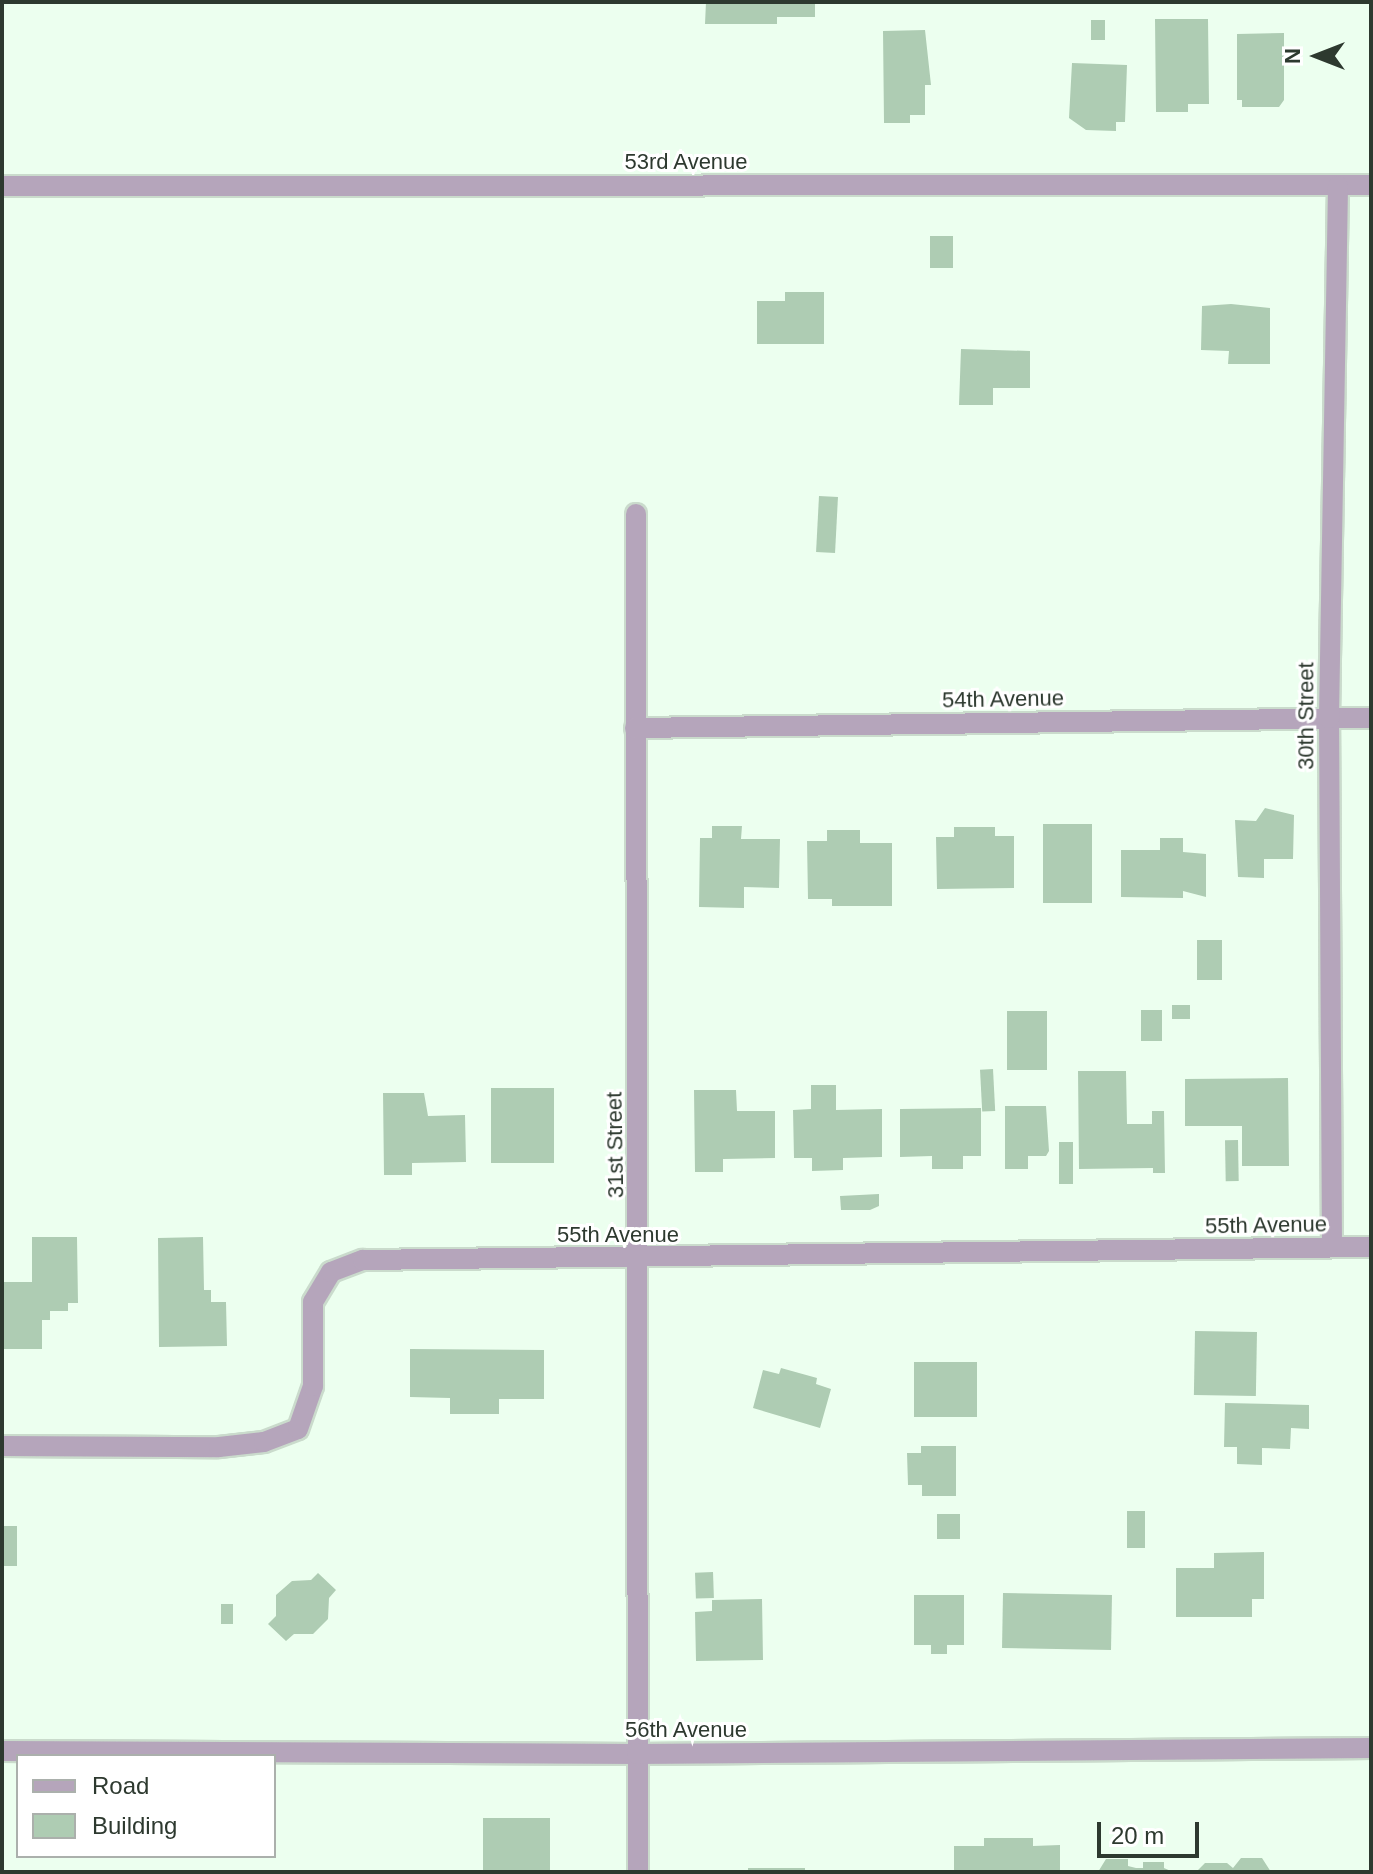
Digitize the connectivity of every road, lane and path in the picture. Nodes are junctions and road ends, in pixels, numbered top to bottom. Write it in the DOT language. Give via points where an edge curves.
graph roads {
  1 [pos="1371,185"];
  2 [pos="2,186"];
  3 [pos="1338,186"];
  4 [pos="636,514"];
  5 [pos="1329,718"];
  6 [pos="1371,718"];
  7 [pos="635,728"];
  8 [pos="1332,1247"];
  9 [pos="1371,1247"];
  10 [pos="640,1260"];
  11 [pos="2,1446"];
  12 [pos="1371,1748"];
  13 [pos="2,1751"];
  14 [pos="637,1754"];
  15 [pos="638,1872"];
  1 -- 3 [label="street, 53rd Avenue"];
  2 -- 3 [label="street, 53rd Avenue"];
  3 -- 5 [label="street, 30th Street"];
  4 -- 7 [label="street, 31st Street"];
  5 -- 6 [label="street, 54th Avenue"];
  5 -- 7 [label="street, 54th Avenue"];
  5 -- 8 [label="street, 30th Street"];
  7 -- 10 [label="street, 31st Street"];
  8 -- 9 [label="street, 55th Avenue"];
  8 -- 10 [label="street, 55th Avenue"];
  10 -- 11 [label="street, 55th Avenue" via="363,1260 331,1272 313,1302 313,1386 298,1429 264,1442 219,1447"];
  10 -- 14 [label="street, 31st Street"];
  12 -- 14 [label="street, 56th Avenue"];
  13 -- 14 [label="street, 56th Avenue"];
  14 -- 15 [label="street, 31st Street"];
}
